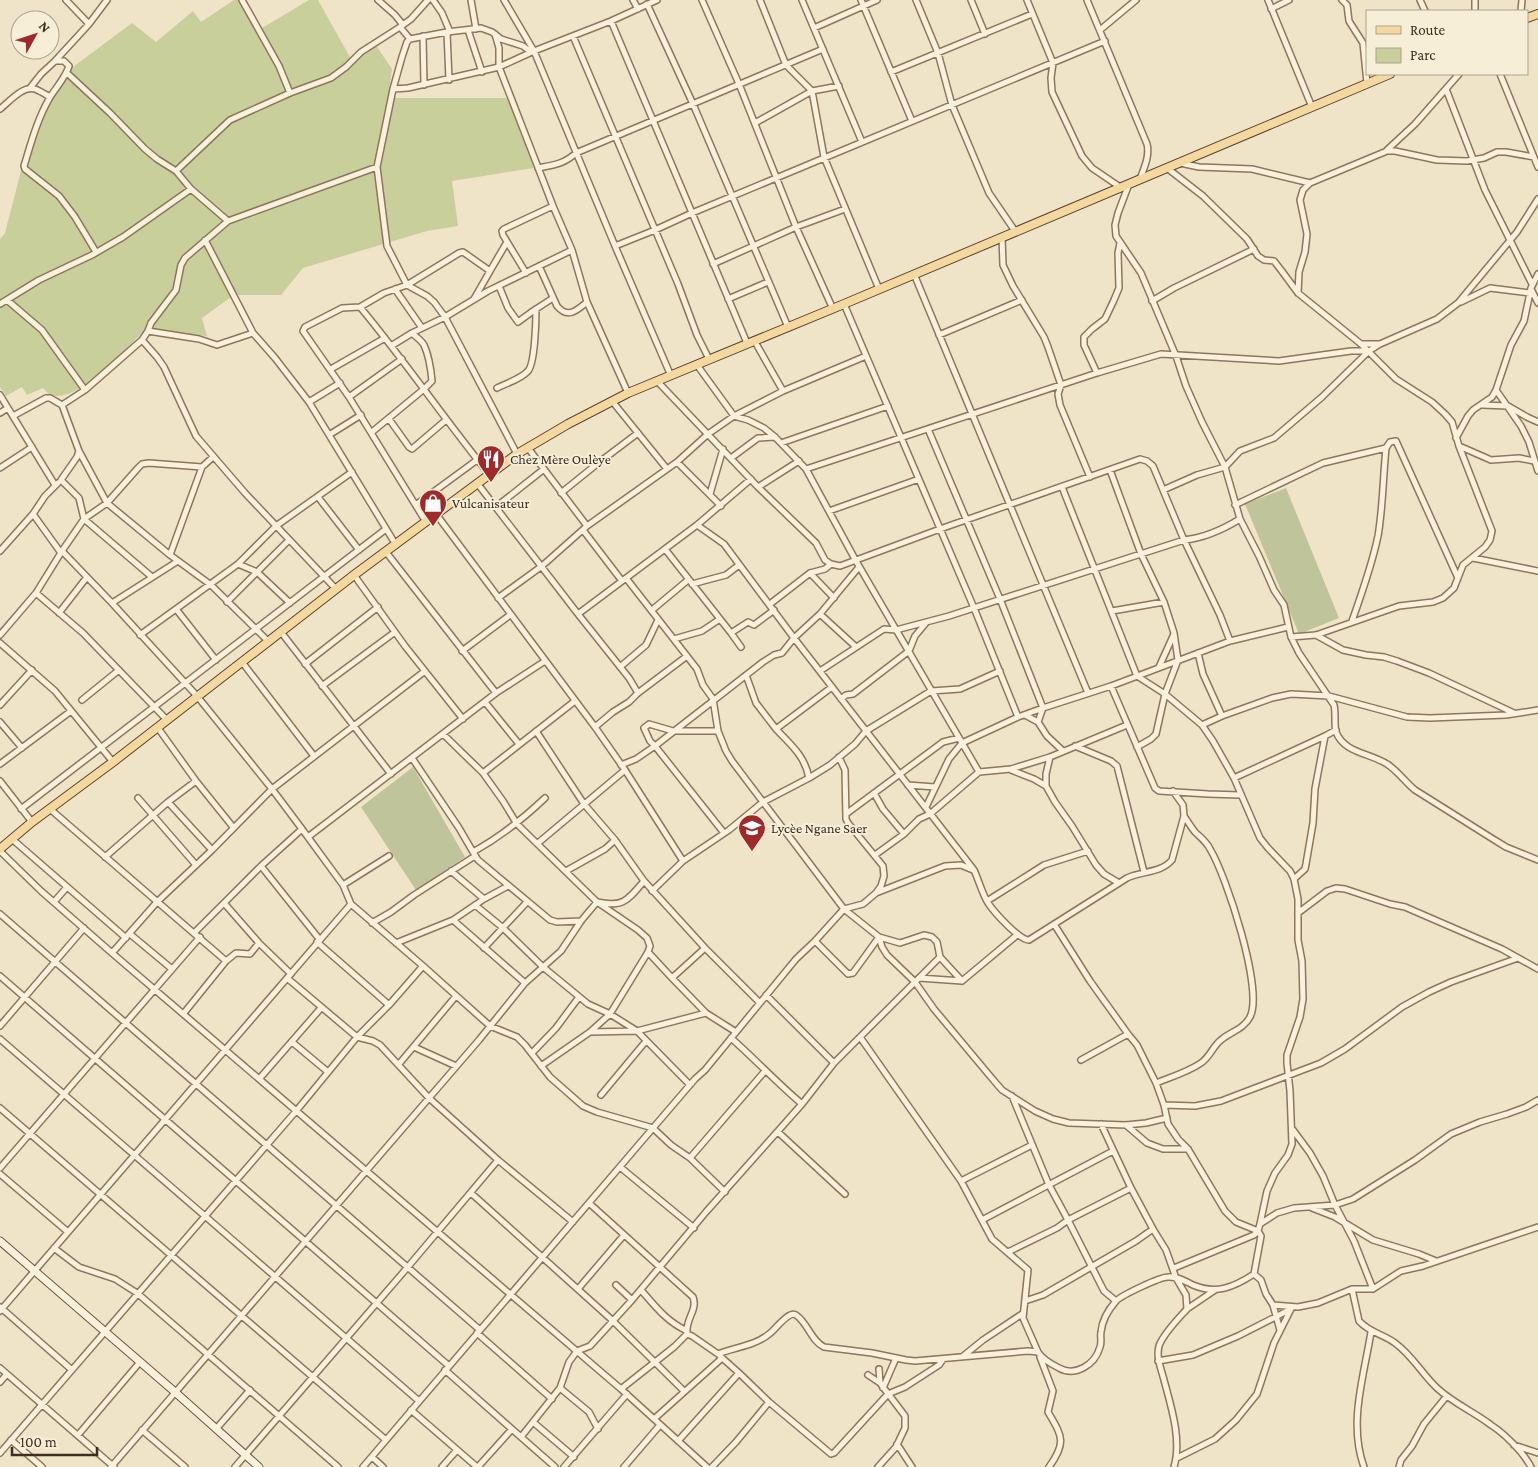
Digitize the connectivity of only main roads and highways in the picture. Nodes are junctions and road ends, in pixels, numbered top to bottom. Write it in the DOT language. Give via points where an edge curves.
graph roads {
  1 [pos="1388,75"];
  2 [pos="0,850"];
  1 -- 2 [label="main road" via="628,393 517,454 354,575"];
}
